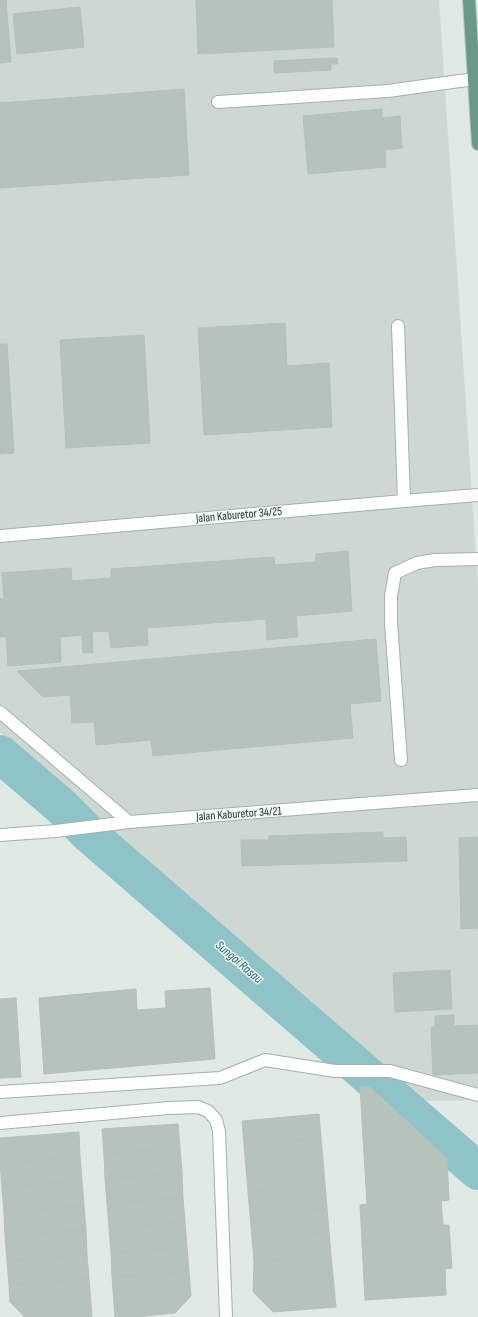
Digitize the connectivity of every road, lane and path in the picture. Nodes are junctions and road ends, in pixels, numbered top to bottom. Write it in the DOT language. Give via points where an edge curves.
graph roads {
  1 [pos="469,0"];
  2 [pos="475,58"];
  3 [pos="474,79"];
  4 [pos="218,102"];
  5 [pos="477,125"];
  6 [pos="478,144"];
  7 [pos="398,326"];
  8 [pos="478,495"];
  9 [pos="404,500"];
  10 [pos="0,536"];
  11 [pos="478,559"];
  12 [pos="0,712"];
  13 [pos="401,760"];
  14 [pos="478,795"];
  15 [pos="129,822"];
  16 [pos="0,835"];
  17 [pos="0,1092"];
  18 [pos="478,1095"];
  19 [pos="0,1123"];
  20 [pos="226,1317"];
  1 -- 2 [label="main road"];
  2 -- 3 [label="main road"];
  3 -- 4 [label="street" via="388,91"];
  3 -- 5 [label="main road"];
  5 -- 6 [label="main road"];
  7 -- 9 [label="street"];
  8 -- 9 [label="street, Jalan Kaburetor 34/25"];
  9 -- 10 [label="street, Jalan Kaburetor 34/25"];
  11 -- 13 [label="street" via="417,563 395,573 391,596 391,623"];
  12 -- 15 [label="street"];
  14 -- 15 [label="street, Jalan Kaburetor 34/21"];
  15 -- 16 [label="street, Jalan Kaburetor 34/21"];
  17 -- 18 [label="street" via="220,1078 265,1060 335,1071 390,1071"];
  19 -- 20 [label="street" via="170,1108 198,1107 208,1112 216,1120 219,1131"];
}
